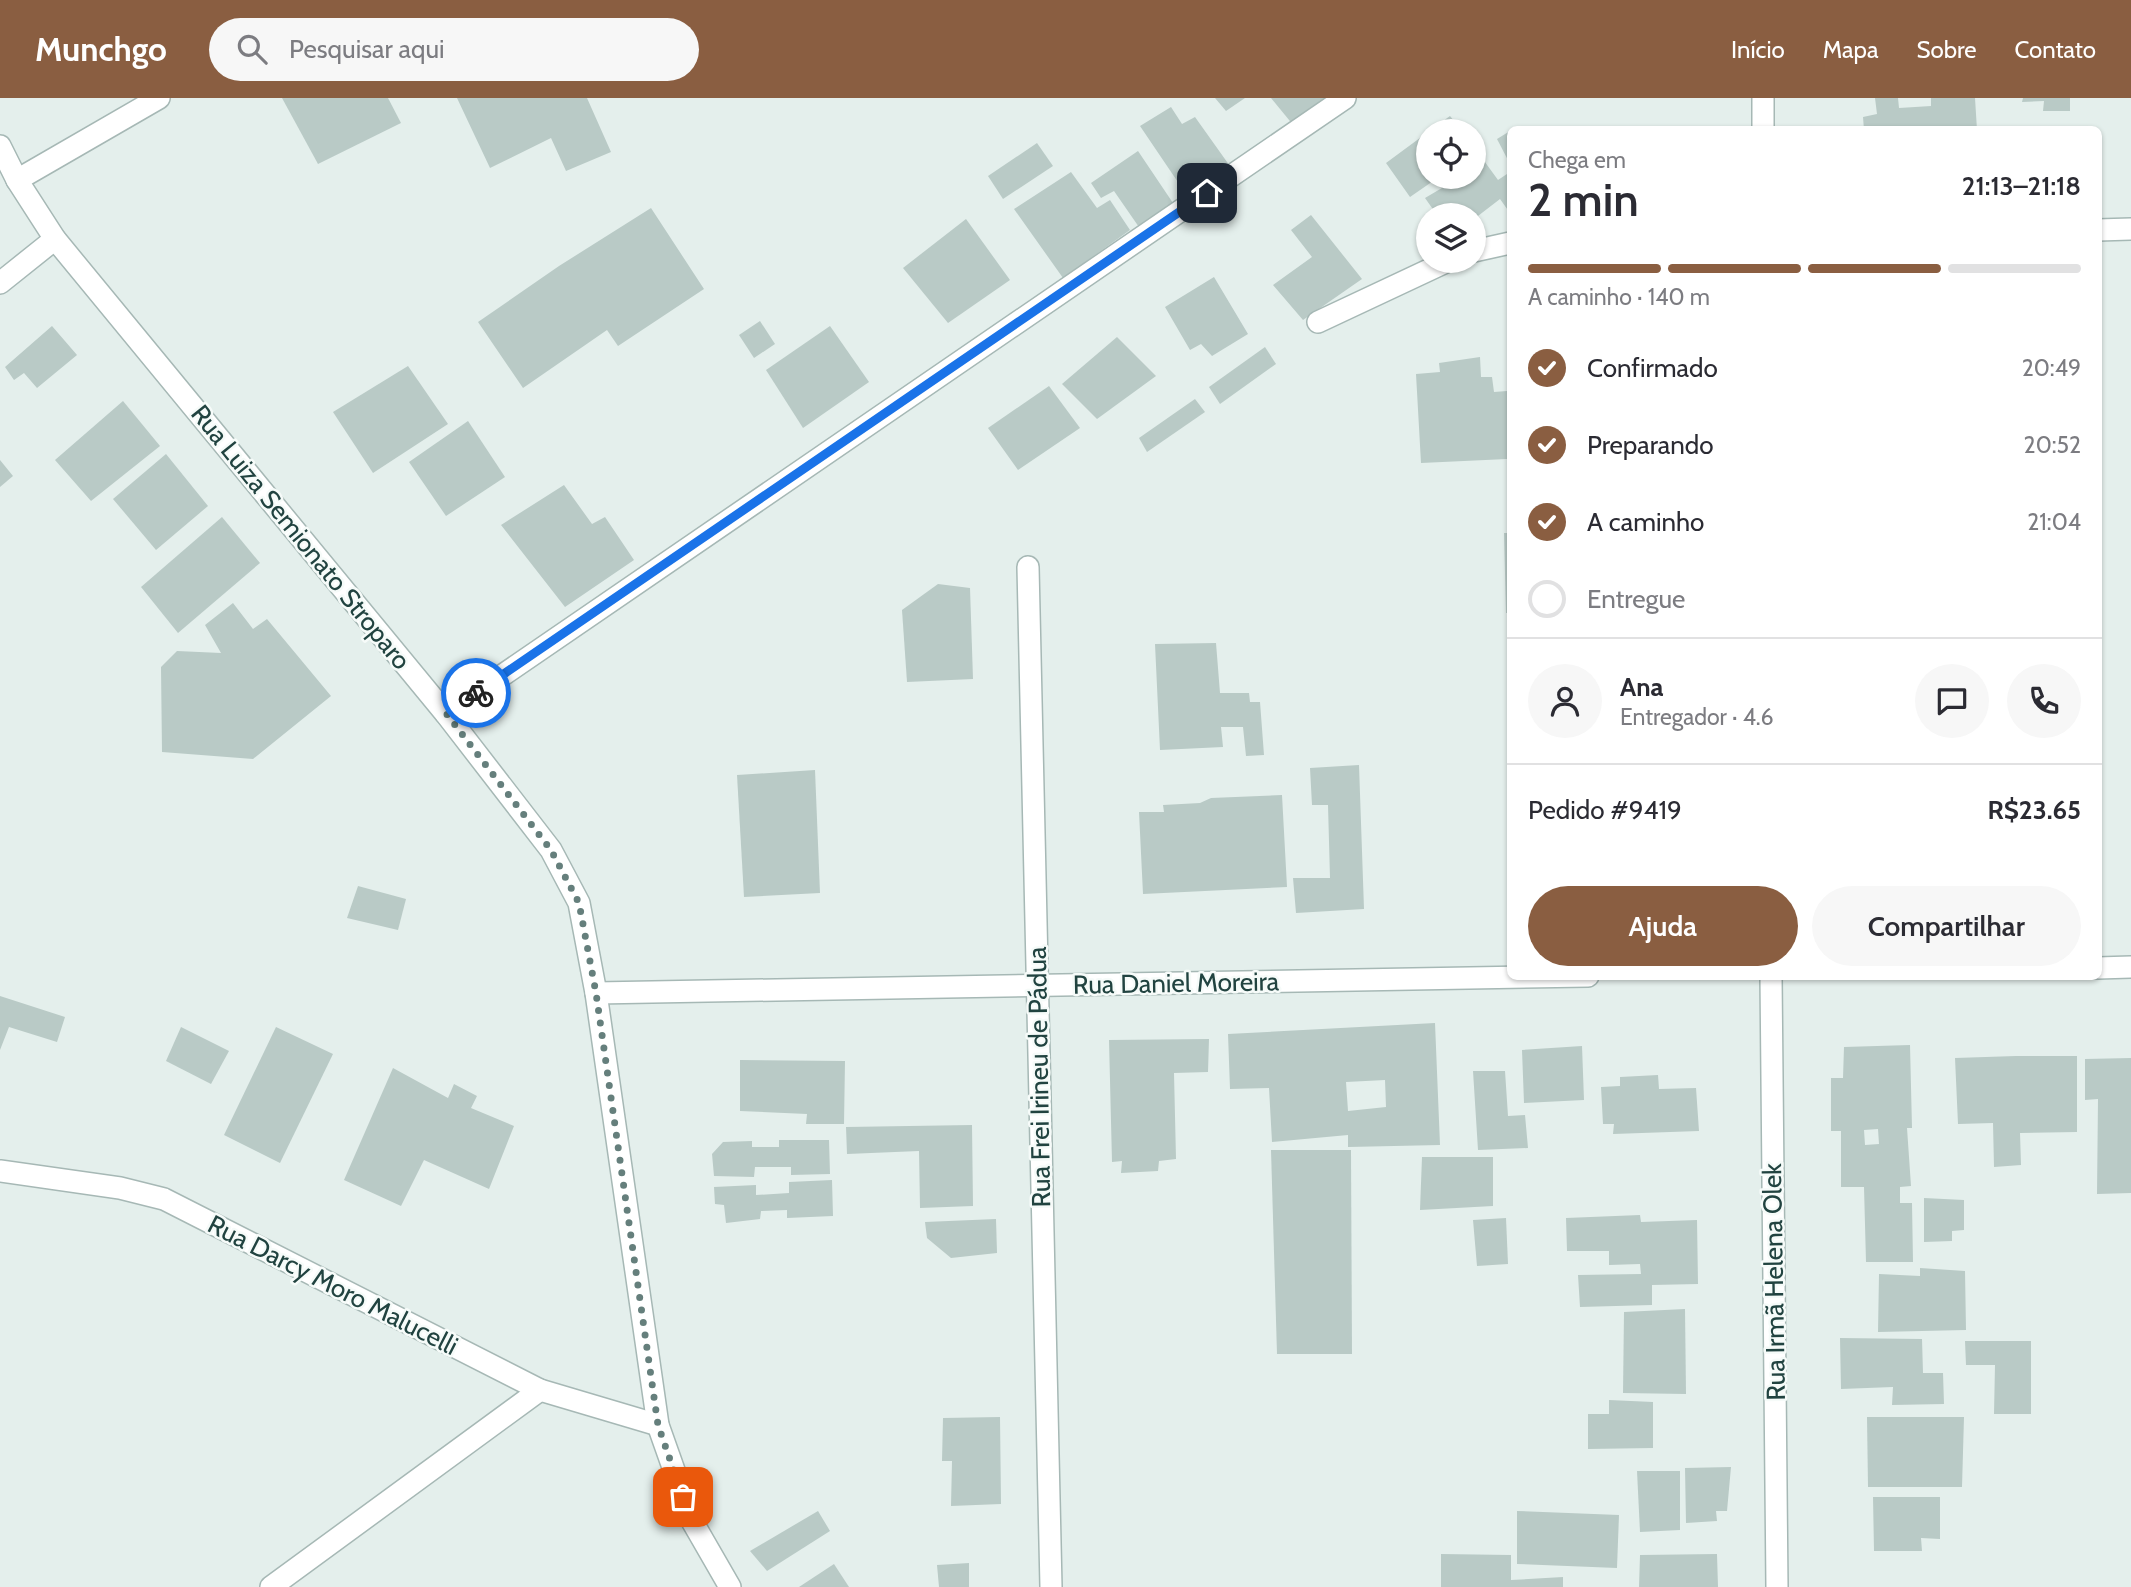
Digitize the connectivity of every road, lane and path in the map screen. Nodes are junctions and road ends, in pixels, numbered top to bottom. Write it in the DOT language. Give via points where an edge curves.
graph roads {
  1 [pos="159,98"];
  2 [pos="1345,98"];
  3 [pos="1763,98"];
  4 [pos="1763,126"];
  5 [pos="0,146"];
  6 [pos="17,180"];
  7 [pos="2131,229"];
  8 [pos="2102,230"];
  9 [pos="55,239"];
  10 [pos="1507,244"];
  11 [pos="1486,248"];
  12 [pos="1422,273"];
  13 [pos="0,283"];
  14 [pos="1318,322"];
  15 [pos="1028,567"];
  16 [pos="446,713"];
  17 [pos="2131,967"];
  18 [pos="2102,968"];
  19 [pos="1507,977"];
  20 [pos="1771,980"];
  21 [pos="1037,985"];
  22 [pos="596,993"];
  23 [pos="0,1171"];
  24 [pos="540,1390"];
  25 [pos="658,1425"];
  26 [pos="271,1587"];
  27 [pos="730,1587"];
  28 [pos="1051,1587"];
  29 [pos="1777,1587"];
  1 -- 6 [label="street"];
  2 -- 16 [label="street"];
  3 -- 4 [label="street"];
  5 -- 6 [label="street, Rua Luiza Semionato Stroparo"];
  6 -- 9 [label="street, Rua Luiza Semionato Stroparo"];
  7 -- 8 [label="street"];
  9 -- 13 [label="street"];
  9 -- 16 [label="street, Rua Luiza Semionato Stroparo"];
  10 -- 11 [label="street"];
  12 -- 14 [label="street"];
  15 -- 21 [label="street, Rua Frei Irineu de Pádua"];
  16 -- 22 [label="street, Rua Luiza Semionato Stroparo" via="551,850 579,903"];
  17 -- 18 [label="street"];
  19 -- 21 [label="street, Rua Daniel Moreira"];
  20 -- 29 [label="street, Rua Irmã Helena Olek"];
  21 -- 22 [label="street, Rua Daniel Moreira"];
  21 -- 28 [label="street, Rua Frei Irineu de Pádua"];
  22 -- 25 [label="street, Rua Luiza Semionato Stroparo"];
  23 -- 24 [label="street, Rua Darcy Moro Malucelli" via="164,1199"];
  24 -- 25 [label="street, Rua Darcy Moro Malucelli"];
  24 -- 26 [label="street"];
  25 -- 27 [label="street, Rua Luiza Semionato Stroparo" via="692,1521"];
}
